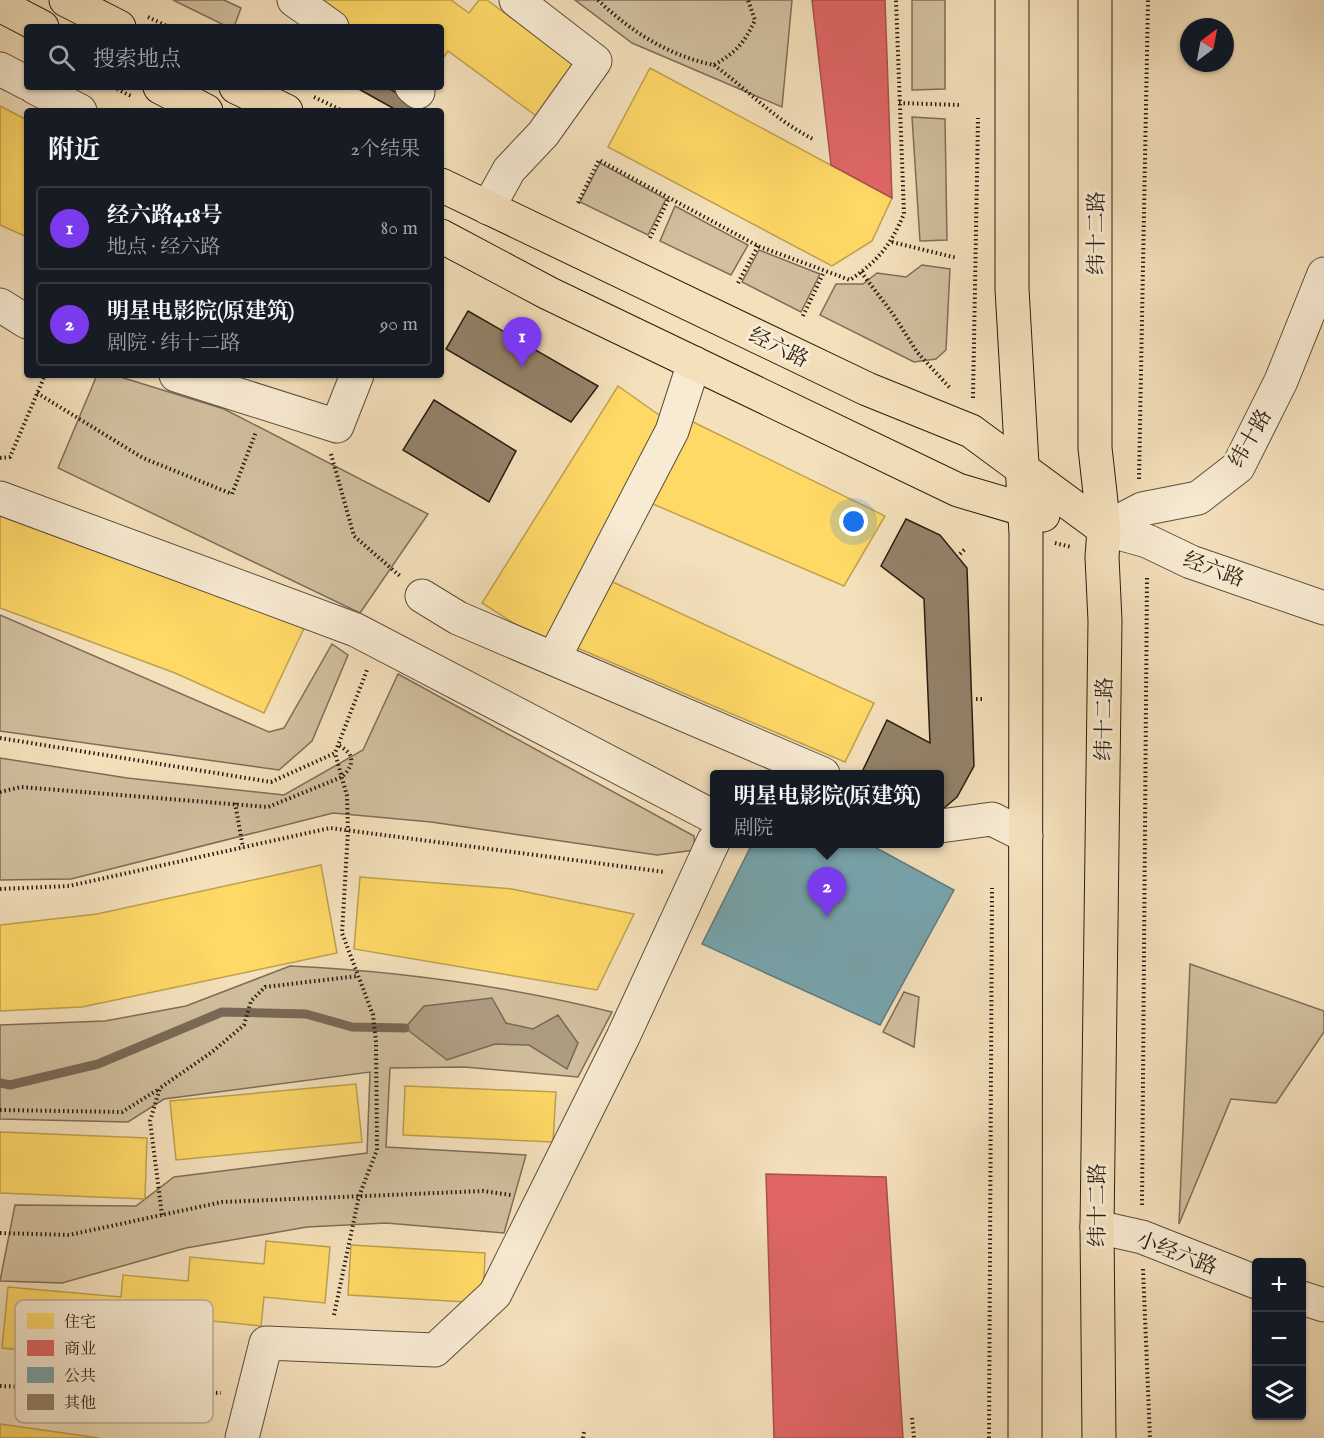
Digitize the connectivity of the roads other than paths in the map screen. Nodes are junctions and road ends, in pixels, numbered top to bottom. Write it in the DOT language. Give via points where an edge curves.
graph roads {
  1 [pos="66,0"];
  2 [pos="294,0"];
  3 [pos="516,0"];
  4 [pos="1012,0"];
  5 [pos="1095,0"];
  6 [pos="0,5"];
  7 [pos="36,24"];
  8 [pos="113,24"];
  9 [pos="328,24"];
  10 [pos="0,69"];
  11 [pos="24,81"];
  12 [pos="40,90"];
  13 [pos="166,90"];
  14 [pos="249,90"];
  15 [pos="295,101"];
  16 [pos="74,108"];
  17 [pos="200,108"];
  18 [pos="444,186"];
  19 [pos="488,208"];
  20 [pos="444,238"];
  21 [pos="1324,274"];
  22 [pos="0,305"];
  23 [pos="24,320"];
  24 [pos="694,363"];
  25 [pos="185,378"];
  26 [pos="356,378"];
  27 [pos="1022,468"];
  28 [pos="0,498"];
  29 [pos="1025,510"];
  30 [pos="1104,529"];
  31 [pos="422,596"];
  32 [pos="1324,608"];
  33 [pos="554,658"];
  34 [pos="814,770"];
  35 [pos="710,815"];
  36 [pos="944,825"];
  37 [pos="1026,836"];
  38 [pos="710,848"];
  39 [pos="1096,1227"];
  40 [pos="1252,1280"];
  41 [pos="1306,1299"];
  42 [pos="1324,1305"];
  43 [pos="242,1438"];
  44 [pos="1025,1438"];
  45 [pos="1099,1438"];
  1 -- 8 [label="main road"];
  2 -- 9 [label="street"];
  3 -- 19 [label="street" via="595,61 543,134 509,170"];
  4 -- 27 [label="main road" via="1012,289"];
  5 -- 30 [label="main road, 纬十二路" via="1095,448"];
  6 -- 7 [label="main road"];
  10 -- 11 [label="street"];
  12 -- 16 [label="street"];
  13 -- 17 [label="main road"];
  14 -- 15 [label="main road"];
  18 -- 19 [label="main road, 经六路"];
  19 -- 27 [label="main road, 经六路" via="867,389 971,431"];
  20 -- 24 [label="main road, 经六路"];
  21 -- 30 [label="street, 纬十路" via="1281,381 1238,467 1198,498 1142,509"];
  22 -- 23 [label="street"];
  24 -- 29 [label="main road, 经六路" via="958,490"];
  24 -- 33 [label="street" via="672,431"];
  25 -- 26 [label="street" via="337,426"];
  27 -- 29 [label="main road"];
  27 -- 30 [label="main road, 经六路"];
  28 -- 35 [label="street" via="356,630"];
  29 -- 30 [label="main road, 经六路"];
  29 -- 37 [label="main road"];
  30 -- 32 [label="street, 经六路" via="1147,541 1191,562"];
  30 -- 39 [label="main road, 纬十二路"];
  31 -- 33 [label="street" via="458,618"];
  33 -- 34 [label="street"];
  36 -- 37 [label="street" via="992,819"];
  37 -- 44 [label="main road"];
  38 -- 43 [label="street" via="623,1037 495,1294 435,1350 266,1343"];
  39 -- 40 [label="street, 小经六路" via="1142,1237"];
  39 -- 45 [label="main road, 纬十二路"];
  41 -- 42 [label="street"];
}
